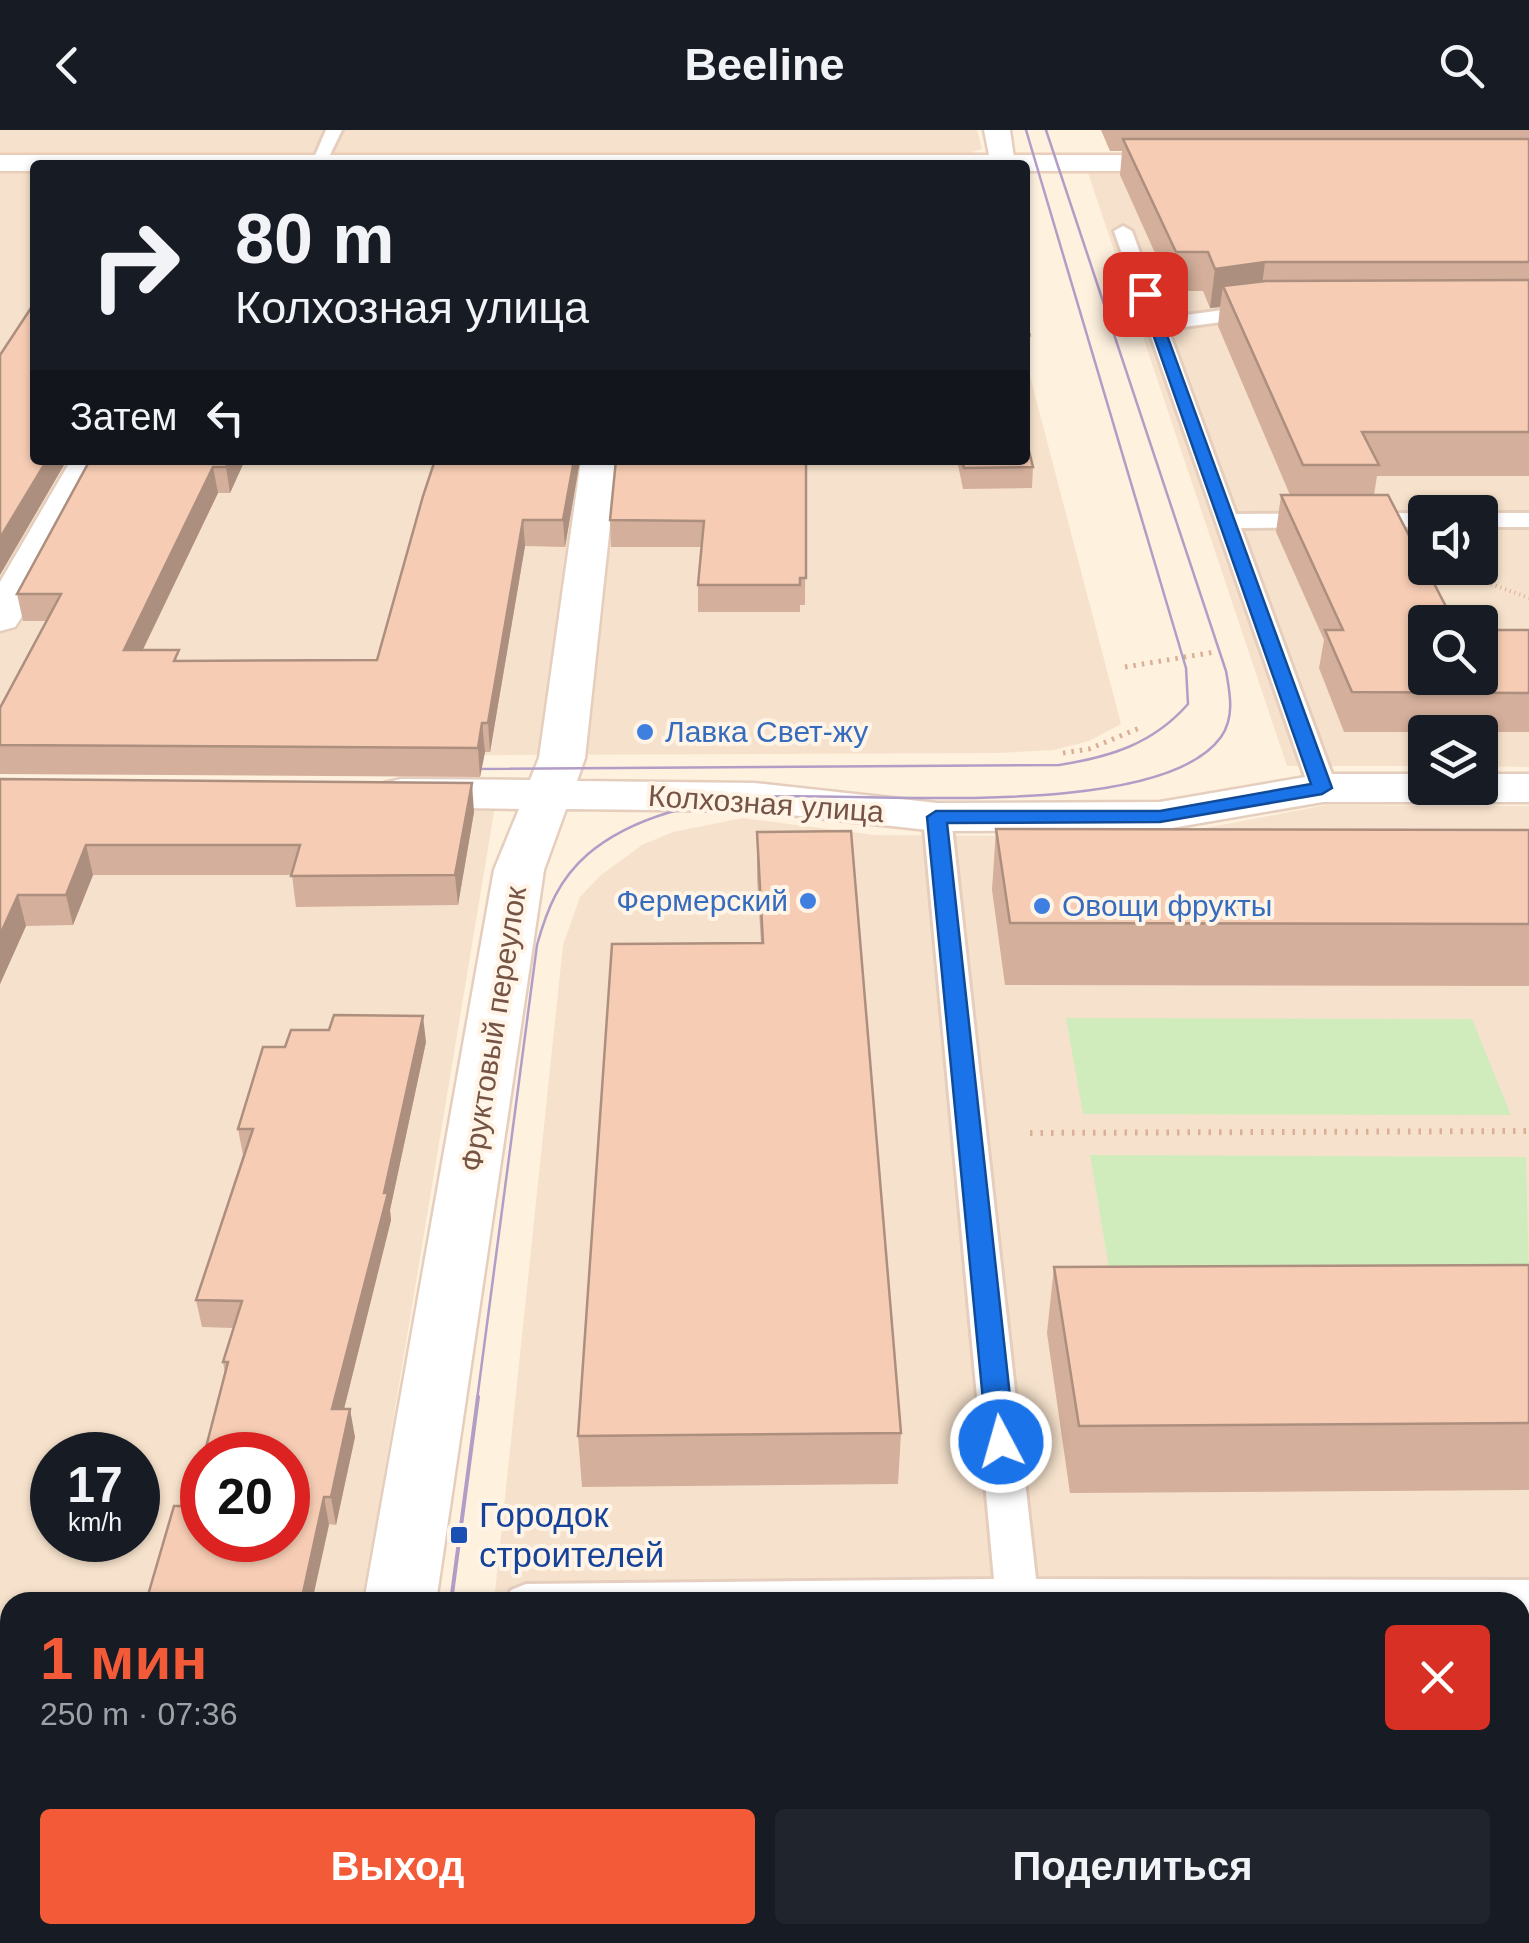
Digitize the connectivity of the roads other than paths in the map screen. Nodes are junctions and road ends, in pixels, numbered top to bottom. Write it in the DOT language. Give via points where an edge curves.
graph roads {
  1 [pos="334,130"];
  2 [pos="997,130"];
  3 [pos="319,160"];
  4 [pos="1002,160"];
  5 [pos="0,163"];
  6 [pos="30,163"];
  7 [pos="1030,163"];
  8 [pos="1216,163"];
  9 [pos="1123,230"];
  10 [pos="1279,311"];
  11 [pos="1156,325"];
  12 [pos="86,465"];
  13 [pos="598,465"];
  14 [pos="1408,520"];
  15 [pos="1498,520"];
  16 [pos="1529,520"];
  17 [pos="1226,521"];
  18 [pos="0,618"];
  19 [pos="1322,788"];
  20 [pos="1529,788"];
  21 [pos="353,793"];
  22 [pos="549,794"];
  23 [pos="936,817"];
  24 [pos="402,1592"];
  25 [pos="1017,1592"];
  1 -- 3 [label="lane"];
  2 -- 4 [label="street"];
  5 -- 6 [label="street"];
  7 -- 8 [label="street"];
  9 -- 11 [label="lane"];
  10 -- 11 [label="lane"];
  11 -- 17 [label="lane"];
  12 -- 18 [label="street"];
  13 -- 22 [label="street, Фруктовый переулок" via="562,758"];
  14 -- 17 [label="lane"];
  15 -- 16 [label="lane"];
  17 -- 19 [label="lane"];
  19 -- 20 [label="street, Колхозная улица"];
  19 -- 23 [label="street, Колхозная улица" via="1160,816"];
  21 -- 22 [label="street, Колхозная улица"];
  22 -- 23 [label="street, Колхозная улица" via="754,797"];
  22 -- 24 [label="street, Фруктовый переулок" via="519,870"];
  23 -- 25 [label="lane"];
}
